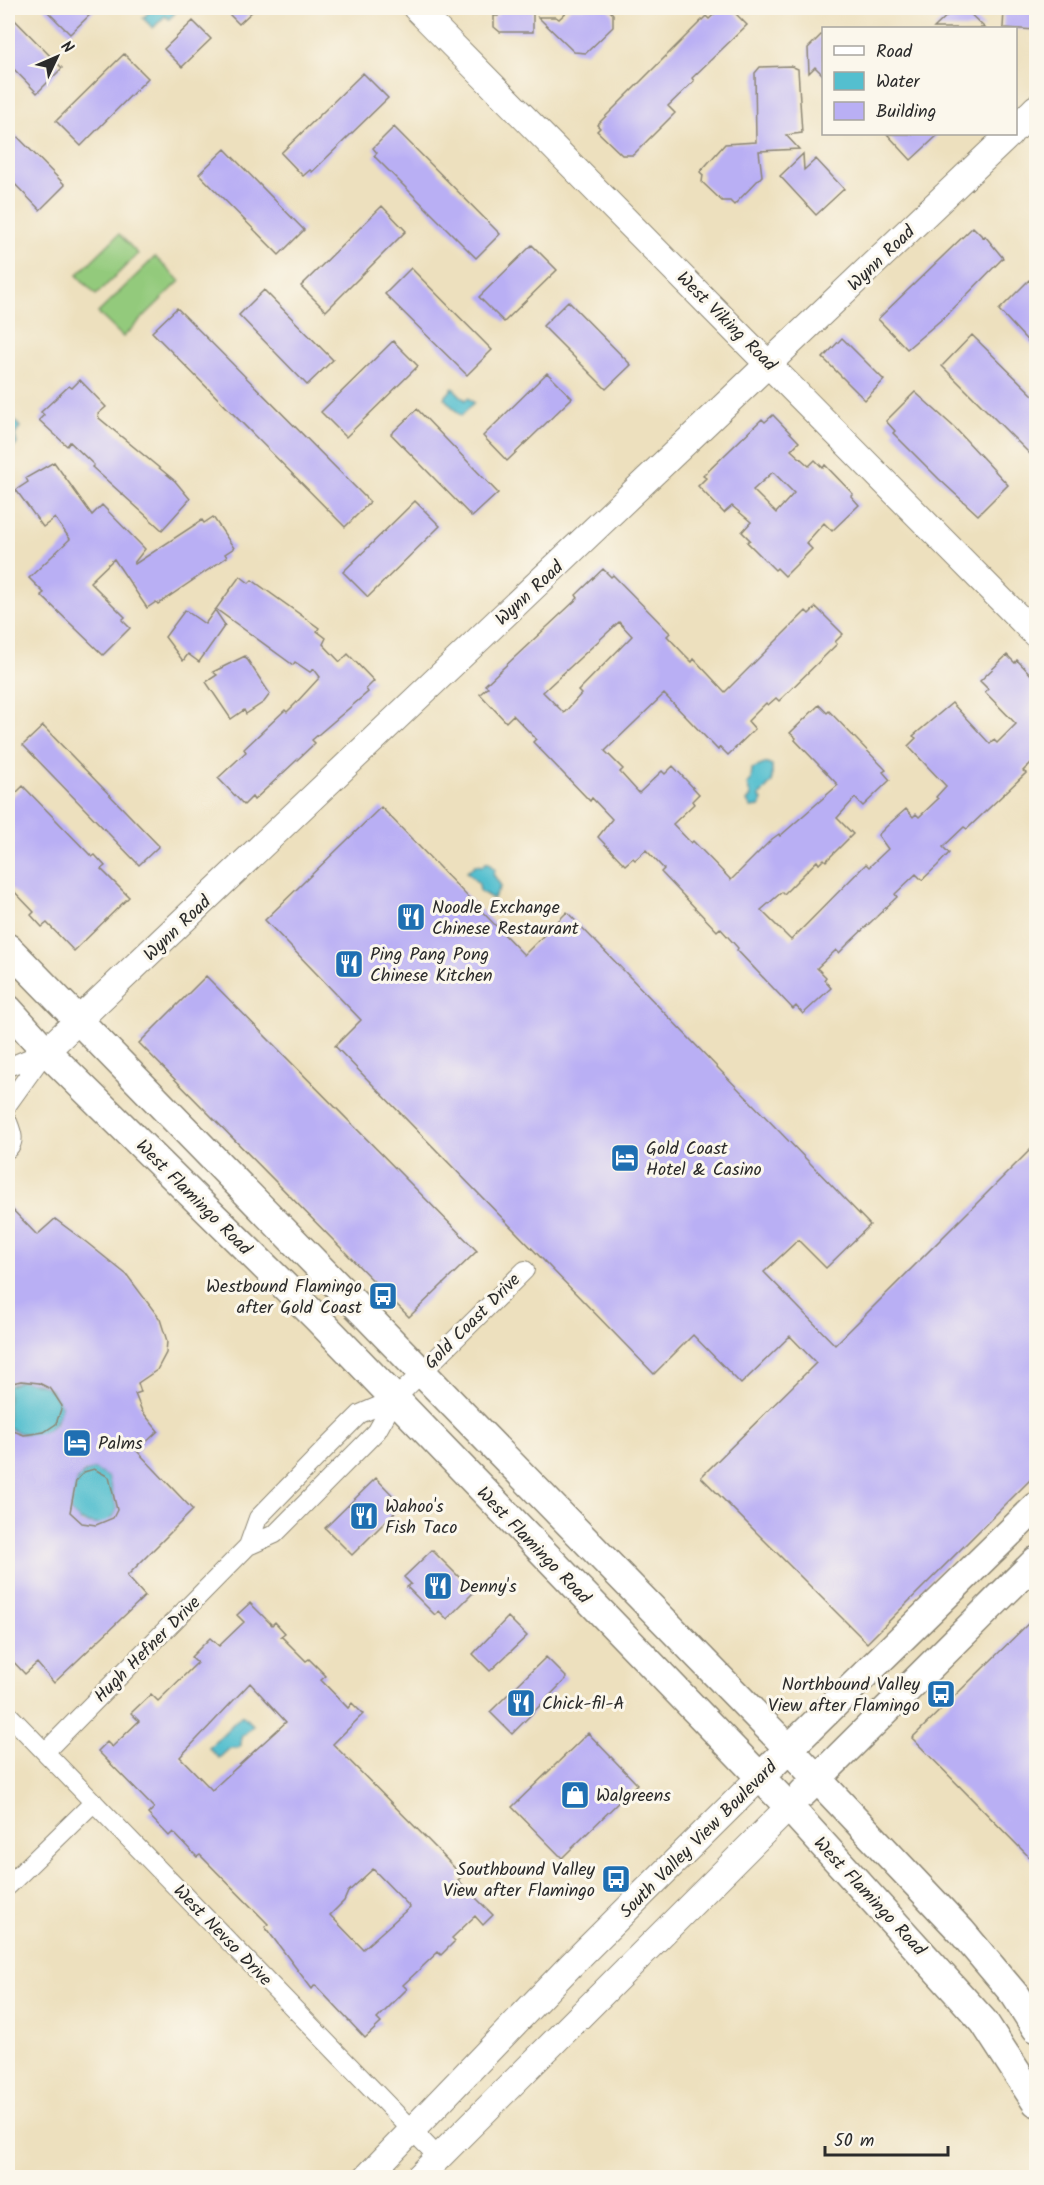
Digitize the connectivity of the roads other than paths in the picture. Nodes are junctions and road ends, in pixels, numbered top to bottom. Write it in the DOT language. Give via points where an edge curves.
graph roads {
  1 [pos="416,8"];
  2 [pos="1036,108"];
  3 [pos="1017,127"];
  4 [pos="1009,135"];
  5 [pos="771,364"];
  6 [pos="1036,635"];
  7 [pos="8,948"];
  8 [pos="8,1009"];
  9 [pos="78,1021"];
  10 [pos="46,1051"];
  11 [pos="8,1067"];
  12 [pos="8,1104"];
  13 [pos="8,1122"];
  14 [pos="8,1149"];
  15 [pos="525,1270"];
  16 [pos="420,1373"];
  17 [pos="394,1399"];
  18 [pos="1036,1507"];
  19 [pos="1036,1561"];
  20 [pos="8,1714"];
  21 [pos="789,1749"];
  22 [pos="45,1752"];
  23 [pos="759,1778"];
  24 [pos="817,1779"];
  25 [pos="94,1802"];
  26 [pos="789,1807"];
  27 [pos="8,1886"];
  28 [pos="1036,2028"];
  29 [pos="1036,2102"];
  30 [pos="412,2130"];
  31 [pos="438,2157"];
  32 [pos="366,2178"];
  33 [pos="418,2178"];
  1 -- 5 [label="street, West Viking Road"];
  2 -- 3 [label="street"];
  4 -- 5 [label="street, Wynn Road"];
  5 -- 6 [label="street, West Viking Road"];
  5 -- 9 [label="street, Wynn Road"];
  7 -- 9 [label="main road, West Flamingo Road"];
  8 -- 10 [label="main road, West Flamingo Road"];
  9 -- 10 [label="street, Wynn Road"];
  9 -- 16 [label="main road, West Flamingo Road"];
  10 -- 11 [label="street"];
  10 -- 12 [label="street"];
  10 -- 17 [label="main road, West Flamingo Road"];
  13 -- 14 [label="street" via="13,1136"];
  15 -- 16 [label="street, Gold Coast Drive"];
  16 -- 17 [label="street, Hugh Hefner Drive"];
  16 -- 21 [label="main road, West Flamingo Road"];
  17 -- 22 [label="street, Hugh Hefner Drive" via="377,1431 299,1510 275,1534 248,1546"];
  17 -- 23 [label="main road, West Flamingo Road"];
  18 -- 21 [label="main road, South Valley View Boulevard"];
  19 -- 24 [label="main road"];
  20 -- 22 [label="street, West Nevso Drive"];
  21 -- 23 [label="main road, South Valley View Boulevard"];
  21 -- 24 [label="main road, West Flamingo Road"];
  22 -- 25 [label="street, West Nevso Drive"];
  23 -- 26 [label="main road, West Flamingo Road"];
  23 -- 30 [label="street, South Valley View Boulevard"];
  24 -- 26 [label="main road"];
  24 -- 28 [label="main road, West Flamingo Road" via="978,1950"];
  25 -- 27 [label="street"];
  25 -- 30 [label="street, West Nevso Drive"];
  26 -- 29 [label="main road, West Flamingo Road" via="978,2015"];
  26 -- 31 [label="street"];
  30 -- 31 [label="street, West Nevso Drive"];
  30 -- 32 [label="street, South Valley View Boulevard"];
  31 -- 33 [label="street"];
}
